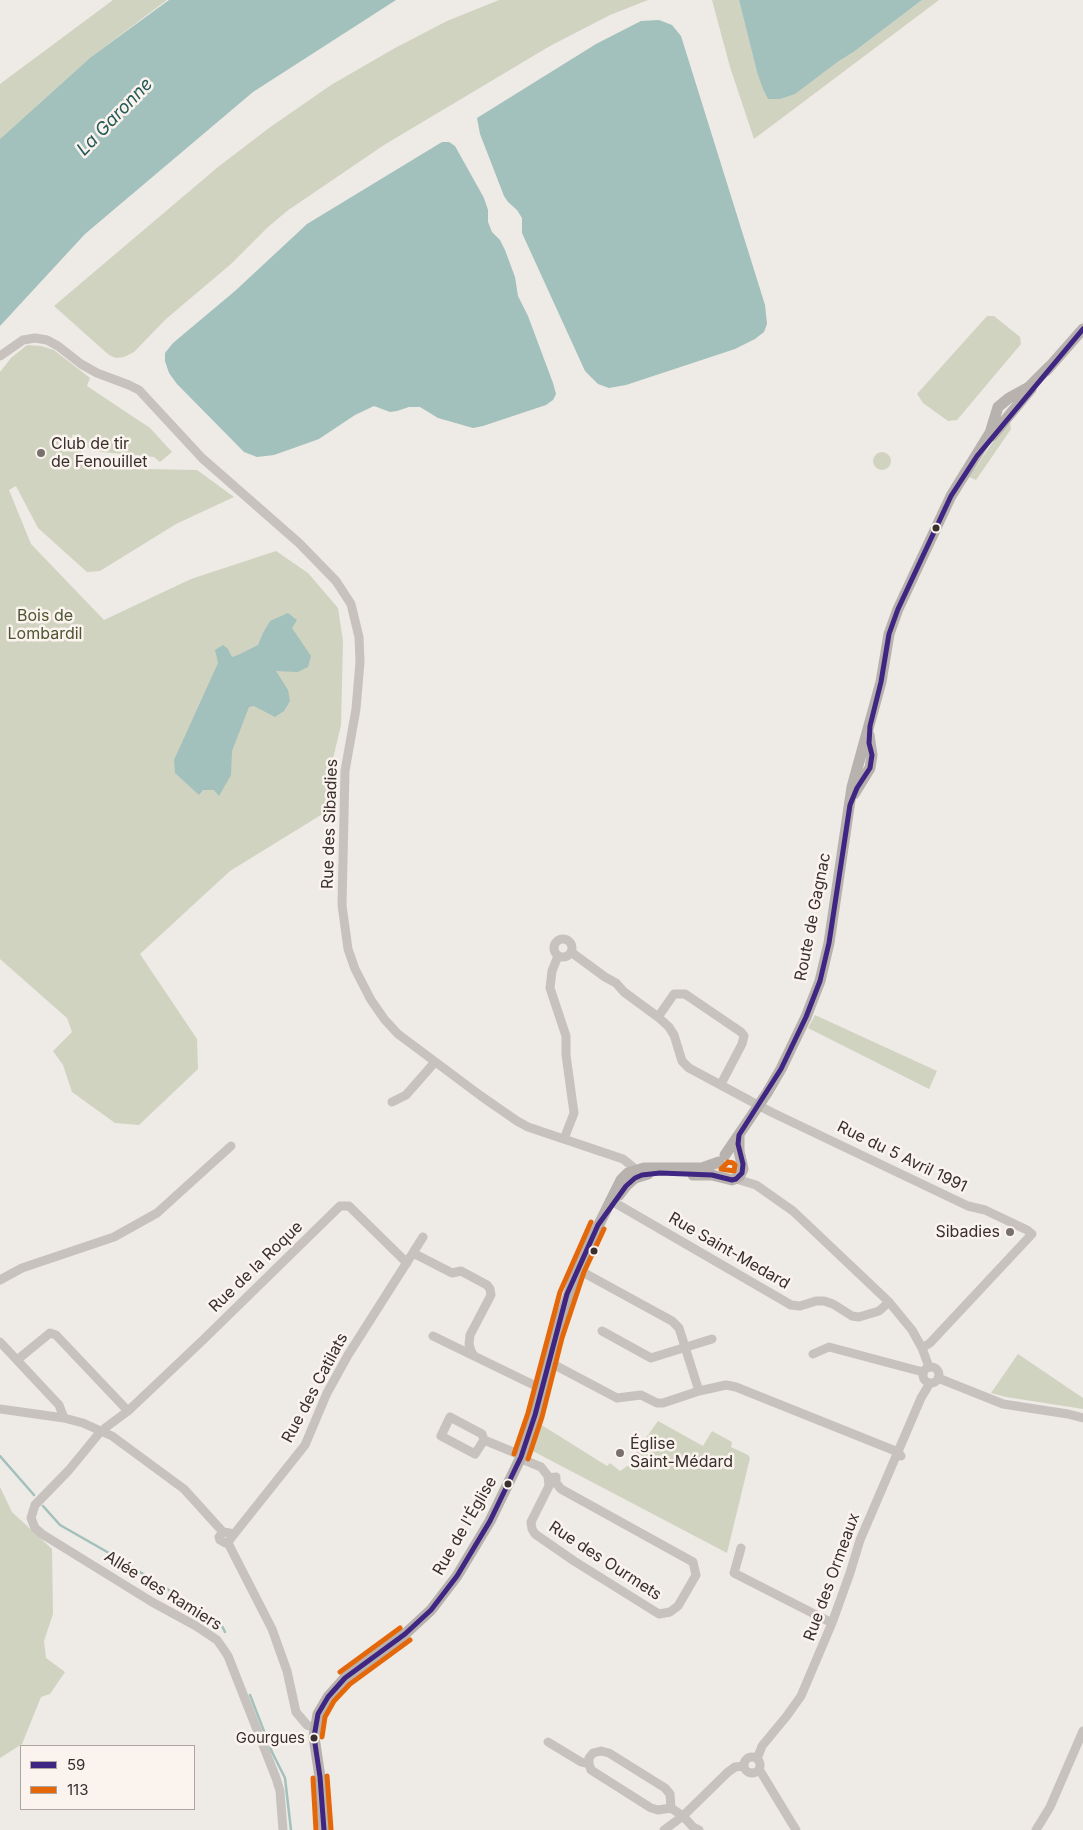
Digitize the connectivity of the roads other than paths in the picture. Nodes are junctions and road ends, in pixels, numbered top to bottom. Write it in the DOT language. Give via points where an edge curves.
graph roads {
  1 [pos="1083,328"];
  2 [pos="0,356"];
  3 [pos="571,952"];
  4 [pos="558,956"];
  5 [pos="658,1017"];
  6 [pos="435,1062"];
  7 [pos="722,1084"];
  8 [pos="392,1102"];
  9 [pos="759,1105"];
  10 [pos="739,1135"];
  11 [pos="564,1139"];
  12 [pos="231,1146"];
  13 [pos="722,1159"];
  14 [pos="742,1162"];
  15 [pos="633,1174"];
  16 [pos="724,1178"];
  17 [pos="736,1179"];
  18 [pos="756,1185"];
  19 [pos="614,1203"];
  20 [pos="423,1237"];
  21 [pos="413,1253"];
  22 [pos="407,1263"];
  23 [pos="577,1268"];
  24 [pos="0,1280"];
  25 [pos="889,1302"];
  26 [pos="602,1331"];
  27 [pos="434,1336"];
  28 [pos="712,1339"];
  29 [pos="0,1342"];
  30 [pos="686,1348"];
  31 [pos="922,1348"];
  32 [pos="813,1354"];
  33 [pos="474,1356"];
  34 [pos="17,1360"];
  35 [pos="549,1362"];
  36 [pos="926,1375"];
  37 [pos="938,1378"];
  38 [pos="542,1389"];
  39 [pos="699,1391"];
  40 [pos="0,1409"];
  41 [pos="128,1411"];
  42 [pos="64,1418"];
  43 [pos="1083,1418"];
  44 [pos="102,1431"];
  45 [pos="484,1440"];
  46 [pos="900,1454"];
  47 [pos="521,1457"];
  48 [pos="549,1478"];
  49 [pos="228,1536"];
  50 [pos="741,1548"];
  51 [pos="832,1623"];
  52 [pos="315,1728"];
  53 [pos="1083,1732"];
  54 [pos="548,1742"];
  55 [pos="757,1759"];
  56 [pos="588,1764"];
  57 [pos="744,1766"];
  58 [pos="759,1769"];
  59 [pos="671,1808"];
  60 [pos="683,1816"];
  61 [pos="284,1830"];
  62 [pos="324,1830"];
  63 [pos="664,1830"];
  64 [pos="699,1830"];
  65 [pos="796,1830"];
  66 [pos="1036,1830"];
  1 -- 9 [label="main road, Route de Gagnac" via="1029,387 998,407 993,427 951,496 898,609 852,787 820,981 781,1069"];
  2 -- 6 [label="street, Rue des Sibadies" via="23,340 47,340 97,373 139,390 202,458 299,543 336,581 351,604 359,636 360,662 345,771 342,905 348,949 371,1000 385,1020"];
  3 -- 4 [label="street" via="567,956"];
  3 -- 4 [label="street" via="572,946 568,941 560,940 554,946"];
  3 -- 5 [label="street, Rue du 5 Avril 1991"];
  4 -- 11 [label="street" via="550,988 566,1036 574,1113"];
  5 -- 7 [label="street, Rue du 5 Avril 1991" via="674,1035 682,1061 689,1068"];
  5 -- 7 [label="street" via="674,994 685,994 742,1032 742,1044"];
  6 -- 8 [label="street" via="406,1094"];
  6 -- 11 [label="street, Rue des Sibadies" via="517,1121"];
  7 -- 9 [label="street, Rue du 5 Avril 1991"];
  9 -- 10 [label="main road, Route de Gagnac"];
  9 -- 31 [label="street, Rue du 5 Avril 1991" via="1032,1234"];
  10 -- 13 [label="main road, Route de Gagnac"];
  10 -- 14 [label="main road"];
  11 -- 15 [label="street, Rue des Sibadies" via="622,1159"];
  12 -- 24 [label="street" via="157,1213 114,1237 22,1268"];
  13 -- 14 [label="main road" via="734,1155"];
  13 -- 15 [label="main road" via="702,1168 656,1168"];
  13 -- 16 [label="main road" via="718,1171"];
  14 -- 17 [label="main road" via="742,1173"];
  14 -- 18 [label="street, Rue des Ormeaux"];
  15 -- 16 [label="main road"];
  15 -- 19 [label="main road, Rue de l'Église"];
  16 -- 17 [label="main road"];
  17 -- 18 [label="street, Rue des Ormeaux"];
  18 -- 25 [label="street, Rue des Ormeaux" via="793,1211"];
  19 -- 23 [label="main road, Rue de l'Église" via="598,1225"];
  19 -- 25 [label="street, Rue Saint-Medard" via="791,1305 824,1301 859,1317 878,1311"];
  20 -- 21 [label="street, Rue des Catilats"];
  21 -- 22 [label="street, Rue des Catilats"];
  21 -- 33 [label="street" via="452,1273 461,1271 468,1274 490,1290 491,1295 469,1340"];
  22 -- 41 [label="street, Rue de la Roque" via="349,1206 340,1206"];
  22 -- 49 [label="street, Rue des Catilats" via="348,1355 327,1393 305,1445"];
  23 -- 30 [label="street" via="672,1322 680,1328"];
  23 -- 35 [label="main road, Rue de l'Église"];
  25 -- 31 [label="street, Rue des Ormeaux"];
  26 -- 30 [label="street" via="651,1358"];
  27 -- 33 [label="street"];
  28 -- 30 [label="street"];
  29 -- 34 [label="street"];
  30 -- 39 [label="street"];
  31 -- 36 [label="street, Rue des Ormeaux"];
  32 -- 36 [label="street" via="829,1347"];
  33 -- 38 [label="street"];
  34 -- 41 [label="street" via="50,1333"];
  34 -- 42 [label="street" via="59,1405"];
  35 -- 38 [label="main road, Rue de l'Église"];
  35 -- 39 [label="street" via="617,1398 641,1395 663,1403"];
  36 -- 37 [label="street" via="935,1382"];
  36 -- 37 [label="street, Rue des Ormeaux" via="937,1369"];
  36 -- 46 [label="street, Rue des Ormeaux"];
  37 -- 43 [label="street" via="1003,1404"];
  38 -- 47 [label="main road, Rue de l'Église"];
  39 -- 46 [label="street" via="726,1385 736,1387"];
  40 -- 42 [label="street"];
  41 -- 44 [label="street, Rue de la Roque"];
  42 -- 44 [label="street"];
  44 -- 49 [label="street" via="184,1489"];
  44 -- 61 [label="street, Allée des Ramiers" via="36,1505 31,1518 35,1528 196,1626 222,1646 276,1778"];
  45 -- 45 [label="street, Rue des Ourmets" via="482,1434 450,1417 441,1436 475,1454"];
  45 -- 47 [label="street, Rue des Ourmets"];
  46 -- 51 [label="street, Rue des Ormeaux" via="860,1540"];
  47 -- 48 [label="street, Rue des Ourmets" via="540,1467"];
  47 -- 52 [label="main road, Rue de l'Église" via="490,1521 451,1584 418,1623 335,1688 318,1714"];
  48 -- 48 [label="street, Rue des Ourmets" via="549,1486 531,1522 535,1534 659,1614 678,1606 696,1575 693,1562 561,1489 556,1484 556,1477"];
  49 -- 52 [label="street" via="282,1654 296,1712 306,1725"];
  50 -- 51 [label="street" via="734,1573"];
  51 -- 55 [label="street, Rue des Ormeaux" via="801,1696 762,1746"];
  52 -- 62 [label="main road, Rue de l'Église"];
  53 -- 66 [label="street" via="1050,1807"];
  54 -- 56 [label="street"];
  55 -- 57 [label="street" via="749,1758"];
  55 -- 58 [label="street"];
  56 -- 59 [label="street" via="591,1770 651,1808"];
  56 -- 59 [label="street" via="594,1753 609,1752 665,1788 670,1794"];
  57 -- 58 [label="street" via="752,1773"];
  57 -- 60 [label="street" via="728,1772"];
  58 -- 65 [label="street"];
  59 -- 60 [label="street"];
  60 -- 63 [label="street"];
  60 -- 64 [label="street"];
}
